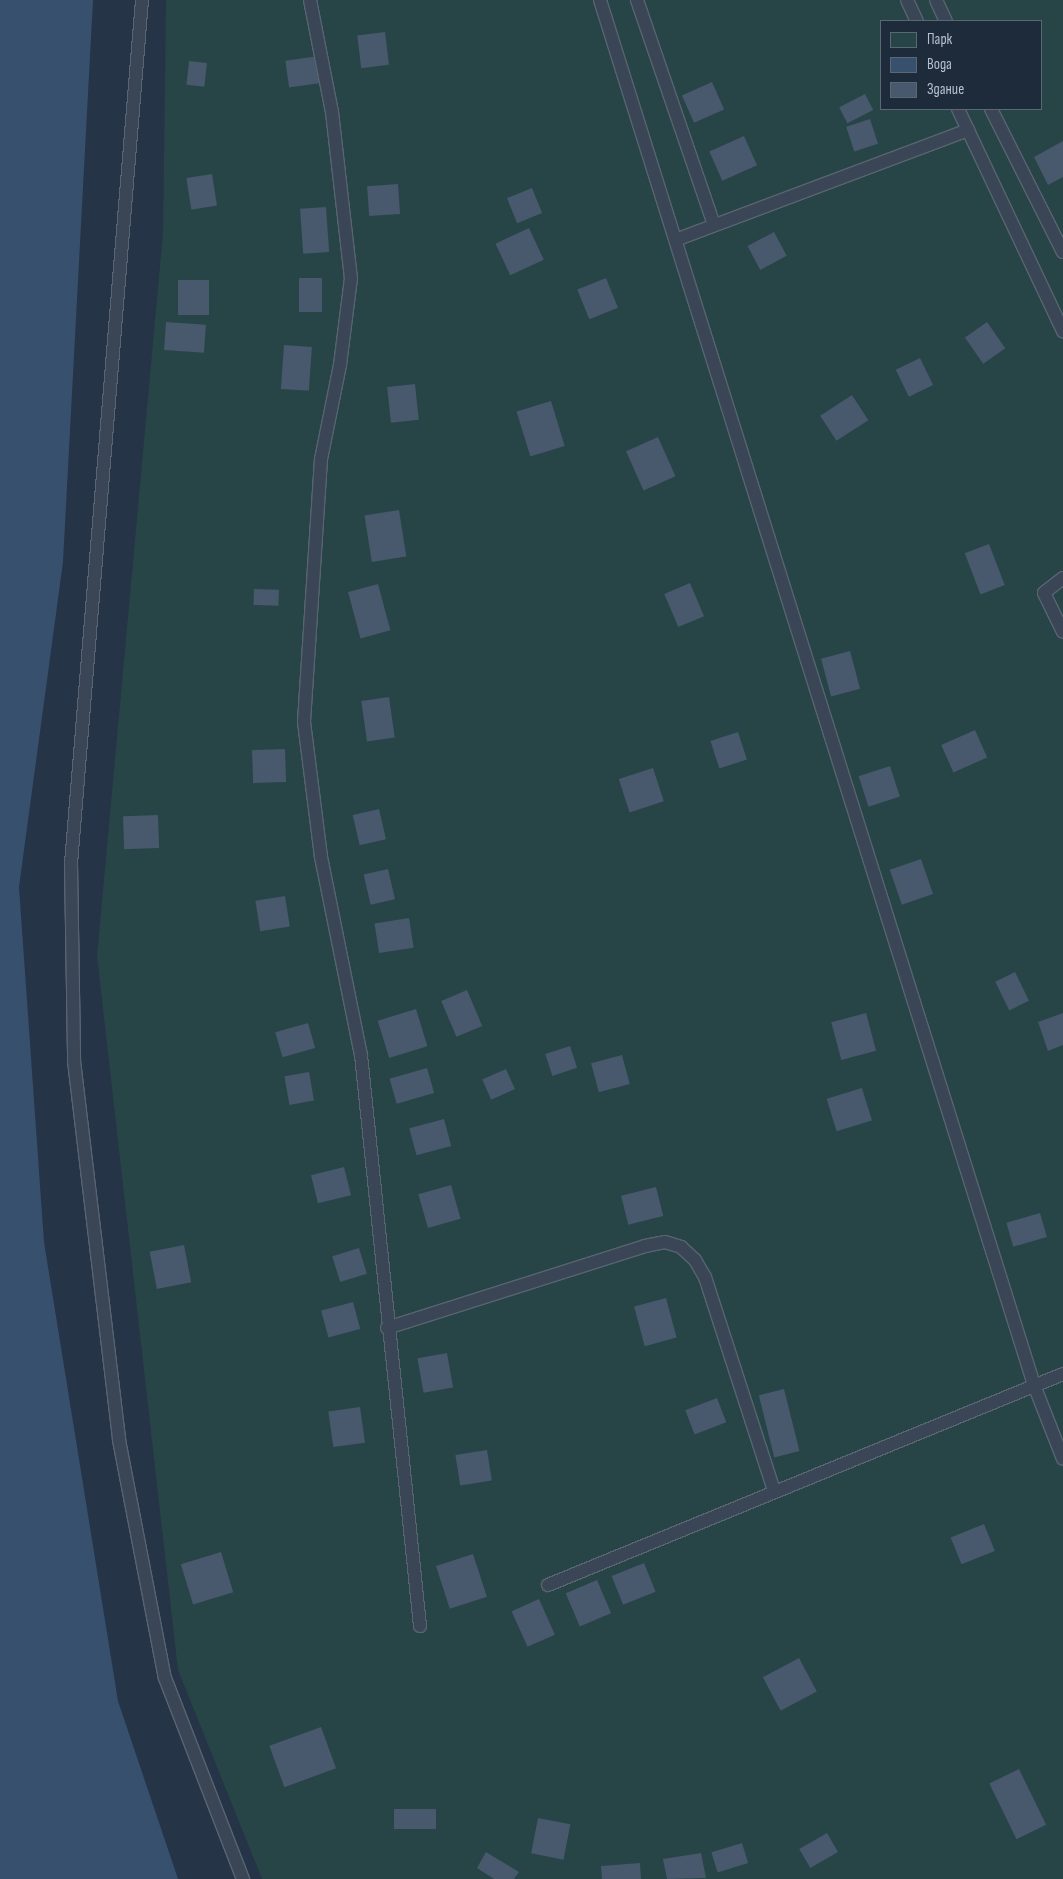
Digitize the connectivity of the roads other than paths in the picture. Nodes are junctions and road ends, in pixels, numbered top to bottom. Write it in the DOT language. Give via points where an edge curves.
graph roads {
  1 [pos="142,0"];
  2 [pos="310,0"];
  3 [pos="600,0"];
  4 [pos="637,0"];
  5 [pos="907,0"];
  6 [pos="936,0"];
  7 [pos="917,20"];
  8 [pos="946,20"];
  9 [pos="958,110"];
  10 [pos="991,110"];
  11 [pos="968,130"];
  12 [pos="714,226"];
  13 [pos="678,239"];
  14 [pos="1063,252"];
  15 [pos="1063,330"];
  16 [pos="1063,578"];
  17 [pos="1063,632"];
  18 [pos="387,1328"];
  19 [pos="1063,1374"];
  20 [pos="1034,1385"];
  21 [pos="1063,1459"];
  22 [pos="774,1490"];
  23 [pos="548,1585"];
  24 [pos="420,1626"];
  25 [pos="243,1879"];
  1 -- 25 [label="lane" via="71,863 74,1061 119,1440 165,1678"];
  2 -- 18 [label="lane" via="332,112 352,278 340,365 320,459 304,722 320,857 361,1055"];
  3 -- 13 [label="lane"];
  4 -- 12 [label="lane"];
  5 -- 7 [label="lane"];
  6 -- 8 [label="lane"];
  9 -- 11 [label="lane"];
  10 -- 14 [label="lane"];
  11 -- 12 [label="lane"];
  11 -- 15 [label="lane"];
  12 -- 13 [label="lane"];
  13 -- 20 [label="lane"];
  16 -- 17 [label="lane" via="1044,593"];
  18 -- 22 [label="lane" via="645,1246 665,1242 680,1247 696,1260 705,1277"];
  18 -- 24 [label="lane"];
  19 -- 20 [label="lane"];
  20 -- 21 [label="lane"];
  20 -- 22 [label="lane"];
  22 -- 23 [label="lane"];
}
